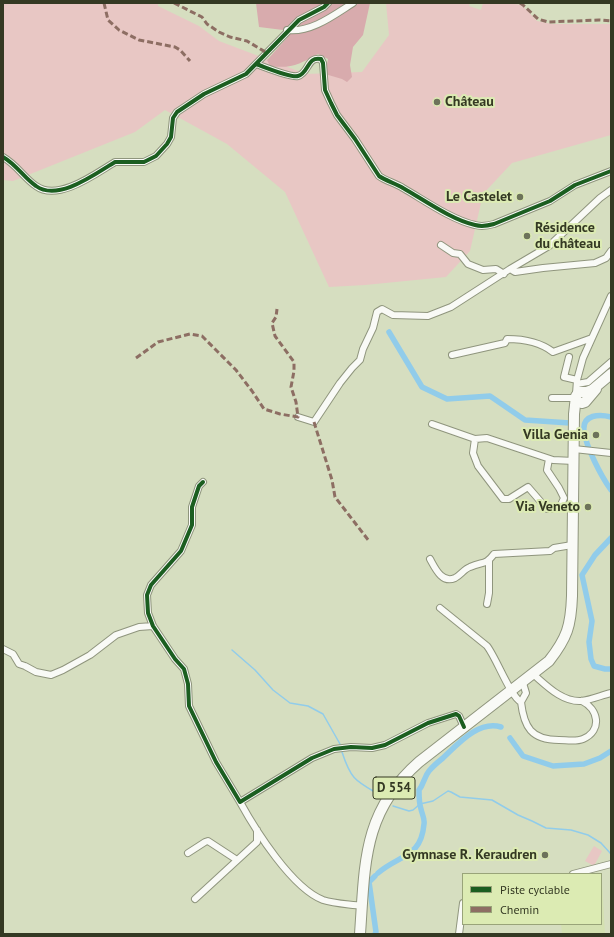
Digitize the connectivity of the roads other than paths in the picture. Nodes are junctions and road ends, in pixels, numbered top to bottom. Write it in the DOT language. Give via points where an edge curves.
graph roads {
  1 [pos="328,3"];
  2 [pos="353,3"];
  3 [pos="287,30"];
  4 [pos="256,64"];
  5 [pos="3,157"];
  6 [pos="611,171"];
  7 [pos="611,190"];
  8 [pos="440,245"];
  9 [pos="611,251"];
  10 [pos="510,269"];
  11 [pos="504,274"];
  12 [pos="611,296"];
  13 [pos="592,338"];
  14 [pos="452,355"];
  15 [pos="569,357"];
  16 [pos="611,362"];
  17 [pos="607,377"];
  18 [pos="579,393"];
  19 [pos="552,398"];
  20 [pos="298,417"];
  21 [pos="432,424"];
  22 [pos="475,439"];
  23 [pos="574,449"];
  24 [pos="611,453"];
  25 [pos="550,459"];
  26 [pos="574,461"];
  27 [pos="203,482"];
  28 [pos="572,545"];
  29 [pos="430,559"];
  30 [pos="489,561"];
  31 [pos="487,604"];
  32 [pos="440,608"];
  33 [pos="153,626"];
  34 [pos="3,650"];
  35 [pos="533,674"];
  36 [pos="522,683"];
  37 [pos="512,691"];
  38 [pos="611,692"];
  39 [pos="582,701"];
  40 [pos="522,702"];
  41 [pos="464,727"];
  42 [pos="240,802"];
  43 [pos="257,830"];
  44 [pos="188,853"];
  45 [pos="237,860"];
  46 [pos="611,864"];
  47 [pos="602,867"];
  48 [pos="577,873"];
  49 [pos="591,873"];
  50 [pos="195,899"];
  51 [pos="362,906"];
  52 [pos="462,910"];
  53 [pos="360,934"];
  54 [pos="459,934"];
  1 -- 3 [label="street" via="298,20"];
  2 -- 3 [label="street" via="322,23 294,31"];
  3 -- 4 [label="street"];
  4 -- 5 [label="street" via="241,77 204,94 178,112 173,118 171,136 167,144 156,156 148,160 115,162 87,179 63,189 46,191 34,185 15,165"];
  4 -- 6 [label="street" via="296,77 301,75 312,60 321,59 325,90 331,103 379,176 454,217 475,225 494,224 550,201 585,180"];
  7 -- 10 [label="street" via="549,246"];
  8 -- 11 [label="street" via="460,254 468,264"];
  9 -- 10 [label="street" via="606,258 595,263 515,272"];
  10 -- 11 [label="street"];
  11 -- 20 [label="street" via="451,307 428,316 393,315 382,309 377,312 360,360 314,422"];
  12 -- 13 [label="street"];
  13 -- 14 [label="street" via="553,352 539,344 507,339 506,343"];
  13 -- 18 [label="street" via="583,358"];
  15 -- 18 [label="street" via="564,376"];
  16 -- 18 [label="street"];
  17 -- 18 [label="main road" via="592,390"];
  18 -- 19 [label="street"];
  18 -- 23 [label="main road, D 554" via="574,414"];
  21 -- 22 [label="street"];
  22 -- 25 [label="street" via="487,438"];
  22 -- 25 [label="street" via="473,453 478,466 503,498 509,499 528,487 547,509 560,507 564,498 547,470"];
  23 -- 24 [label="street"];
  23 -- 26 [label="main road, D 554"];
  25 -- 26 [label="street"];
  26 -- 28 [label="main road, D 554"];
  27 -- 33 [label="street" via="192,506 192,525 185,545 151,585 147,595 148,613"];
  28 -- 30 [label="street" via="554,548 550,552 494,554"];
  28 -- 35 [label="main road, D 554" via="571,616 566,635 549,661"];
  29 -- 30 [label="street" via="439,575 446,578 454,578 470,566"];
  30 -- 31 [label="street"];
  32 -- 37 [label="street" via="487,646"];
  33 -- 34 [label="street" via="135,628 116,635 90,655 51,675 36,672 19,664 13,654"];
  33 -- 42 [label="street" via="184,669 189,706 216,762"];
  35 -- 36 [label="main road, D 554"];
  35 -- 39 [label="street" via="561,696"];
  36 -- 37 [label="main road, D 554"];
  36 -- 40 [label="street" via="526,693"];
  37 -- 40 [label="street"];
  37 -- 41 [label="main road, D 554"];
  38 -- 39 [label="street"];
  39 -- 40 [label="street" via="589,704 593,710 596,724 593,731 583,739 574,740 541,739 526,725"];
  41 -- 42 [label="street" via="456,714 428,723 385,745 334,749 312,758"];
  41 -- 51 [label="main road, D 554" via="408,772 387,797 370,836"];
  42 -- 43 [label="street"];
  43 -- 45 [label="street" via="257,842"];
  43 -- 51 [label="street" via="287,870 311,894 329,902"];
  44 -- 45 [label="street" via="208,841"];
  45 -- 50 [label="street"];
  46 -- 47 [label="street"];
  47 -- 48 [label="street"];
  47 -- 49 [label="street"];
  51 -- 53 [label="main road, D 554"];
  52 -- 54 [label="street"];
}
